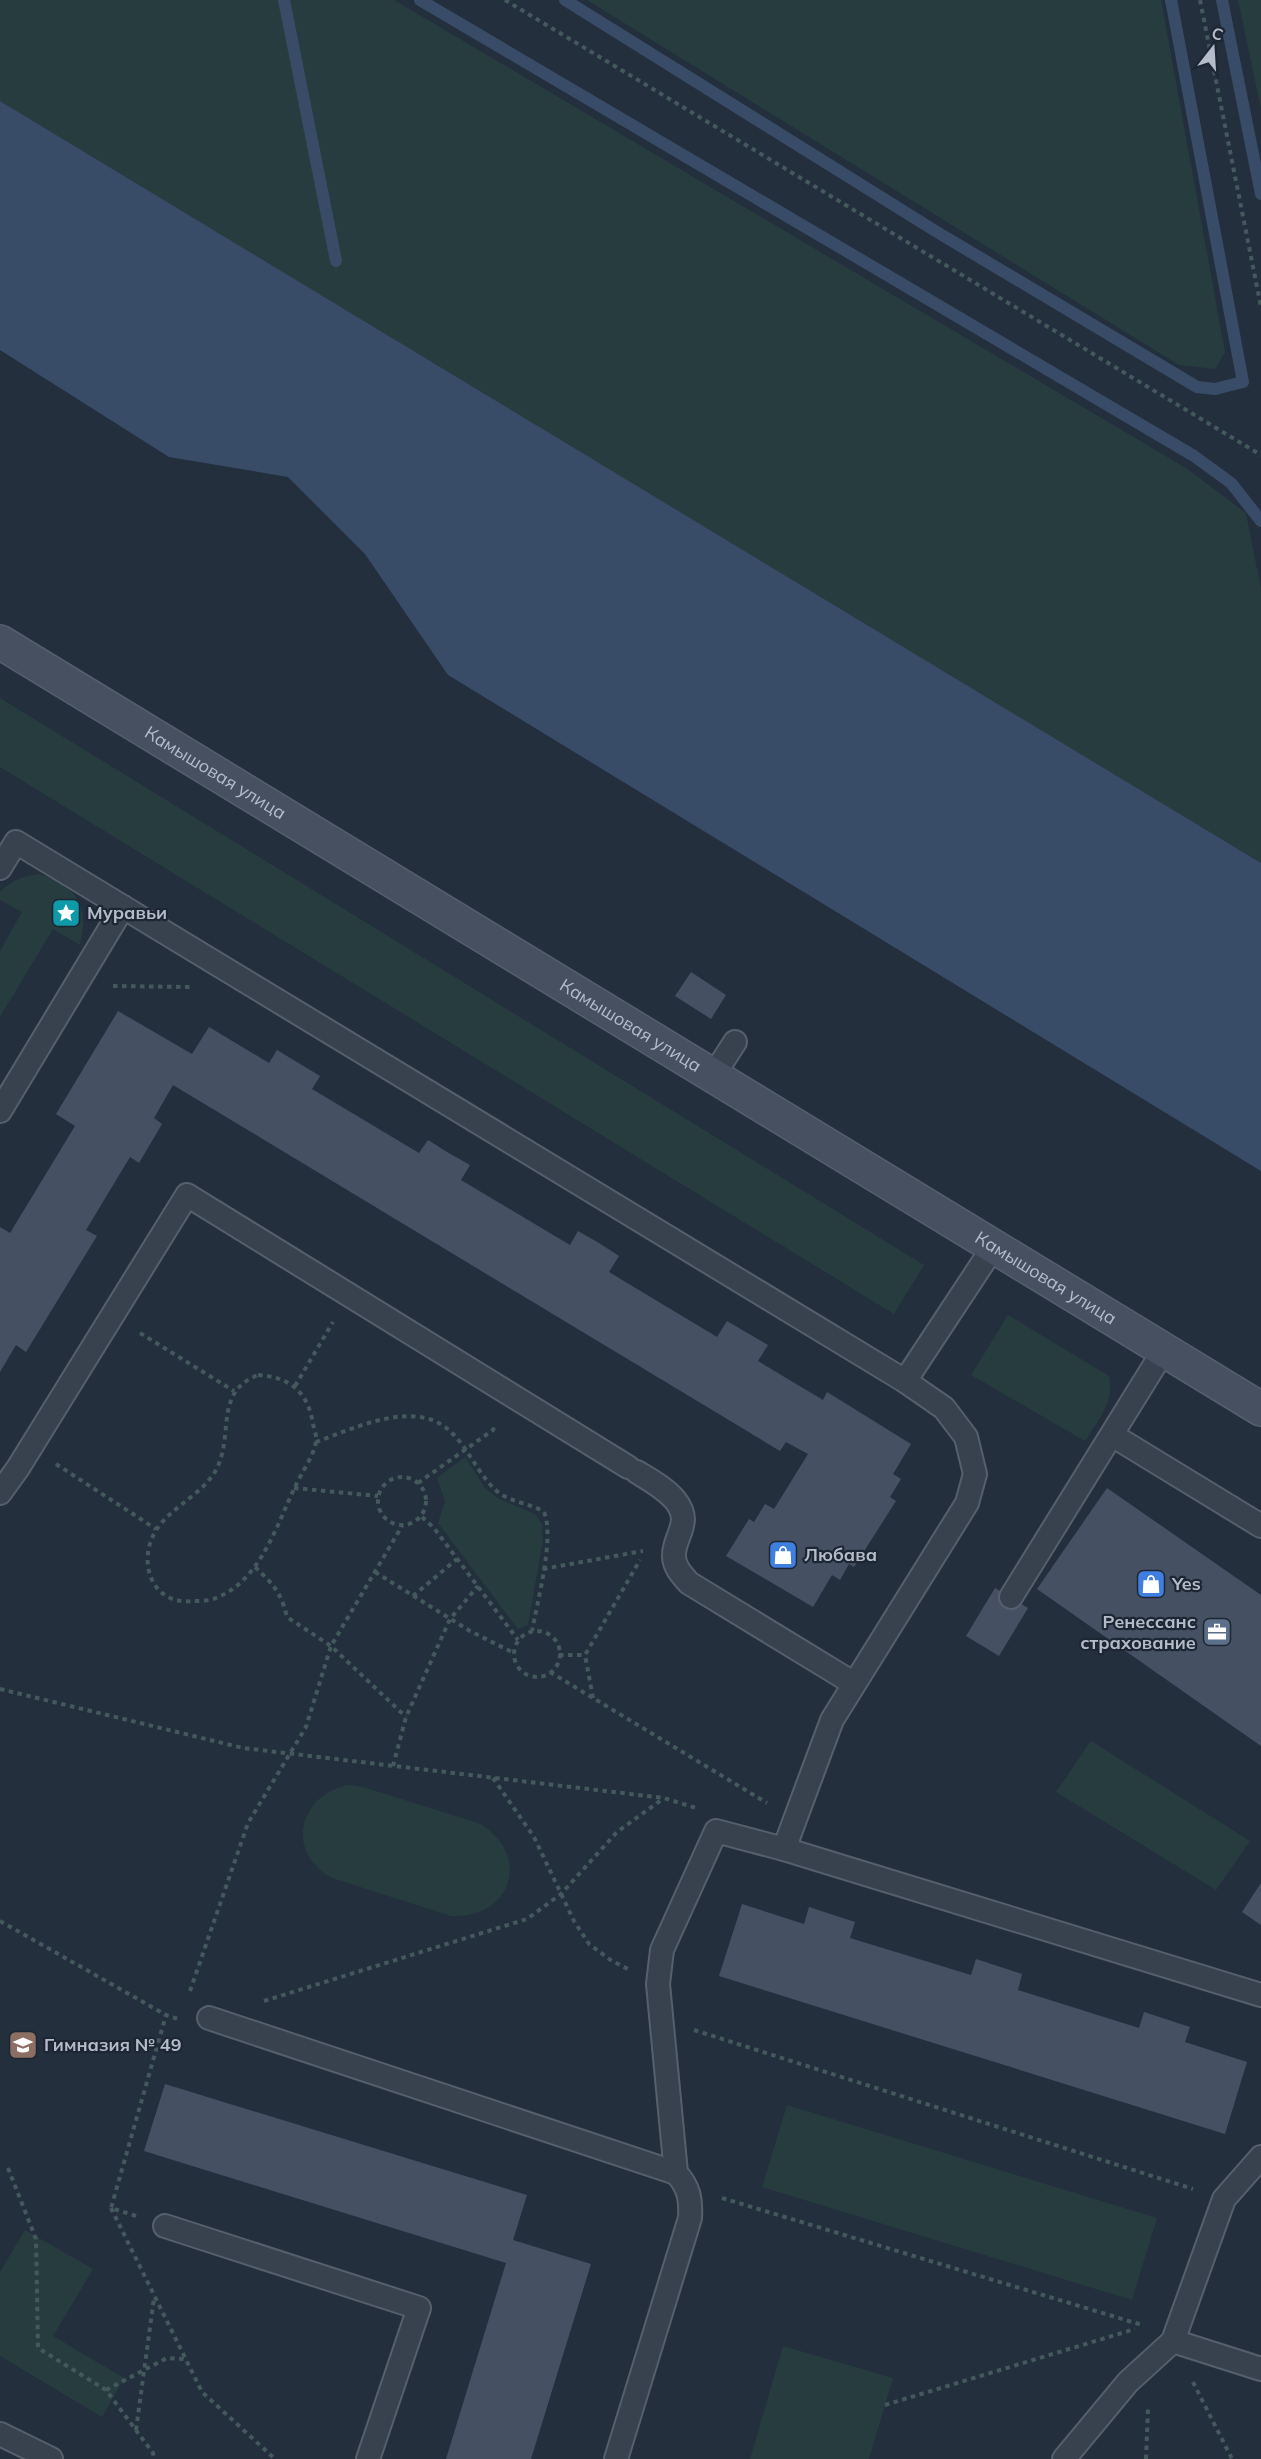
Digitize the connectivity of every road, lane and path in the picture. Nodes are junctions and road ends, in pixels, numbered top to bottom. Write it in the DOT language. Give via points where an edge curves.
graph roads {
  1 [pos="505,0"];
  2 [pos="1200,0"];
  3 [pos="1261,307"];
  4 [pos="1261,455"];
  5 [pos="0,642"];
  6 [pos="0,868"];
  7 [pos="123,907"];
  8 [pos="112,986"];
  9 [pos="193,987"];
  10 [pos="735,1042"];
  11 [pos="713,1076"];
  12 [pos="0,1111"];
  13 [pos="994,1246"];
  14 [pos="350,1295"];
  15 [pos="112,1316"];
  16 [pos="1164,1350"];
  17 [pos="905,1381"];
  18 [pos="295,1386"];
  19 [pos="234,1391"];
  20 [pos="515,1397"];
  21 [pos="1261,1409"];
  22 [pos="1112,1435"];
  23 [pos="316,1442"];
  24 [pos="30,1447"];
  25 [pos="466,1449"];
  26 [pos="418,1483"];
  27 [pos="294,1488"];
  28 [pos="0,1493"];
  29 [pos="378,1496"];
  30 [pos="422,1517"];
  31 [pos="402,1526"];
  32 [pos="1261,1526"];
  33 [pos="156,1529"];
  34 [pos="646,1550"];
  35 [pos="457,1558"];
  36 [pos="255,1567"];
  37 [pos="543,1569"];
  38 [pos="375,1572"];
  39 [pos="478,1586"];
  40 [pos="412,1596"];
  41 [pos="1011,1598"];
  42 [pos="609,1615"];
  43 [pos="450,1619"];
  44 [pos="532,1631"];
  45 [pos="518,1640"];
  46 [pos="331,1646"];
  47 [pos="514,1653"];
  48 [pos="560,1654"];
  49 [pos="585,1655"];
  50 [pos="550,1672"];
  51 [pos="853,1683"];
  52 [pos="0,1689"];
  53 [pos="593,1698"];
  54 [pos="406,1717"];
  55 [pos="291,1754"];
  56 [pos="393,1766"];
  57 [pos="493,1778"];
  58 [pos="664,1798"];
  59 [pos="770,1805"];
  60 [pos="697,1808"];
  61 [pos="784,1849"];
  62 [pos="561,1894"];
  63 [pos="0,1922"];
  64 [pos="658,1984"];
  65 [pos="1261,1995"];
  66 [pos="188,1998"];
  67 [pos="184,2009"];
  68 [pos="166,2015"];
  69 [pos="209,2018"];
  70 [pos="662,2020"];
  71 [pos="1261,2158"];
  72 [pos="8,2168"];
  73 [pos="676,2173"];
  74 [pos="1224,2199"];
  75 [pos="691,2200"];
  76 [pos="111,2208"];
  77 [pos="165,2226"];
  78 [pos="154,2296"];
  79 [pos="1173,2341"];
  80 [pos="185,2359"];
  81 [pos="144,2369"];
  82 [pos="1261,2369"];
  83 [pos="106,2390"];
  84 [pos="885,2404"];
  85 [pos="1148,2406"];
  86 [pos="136,2431"];
  87 [pos="0,2434"];
  88 [pos="51,2459"];
  89 [pos="154,2459"];
  90 [pos="275,2459"];
  91 [pos="368,2459"];
  92 [pos="616,2459"];
  93 [pos="1064,2459"];
  94 [pos="1146,2459"];
  95 [pos="1232,2459"];
  1 -- 4 [label="path"];
  2 -- 3 [label="path"];
  5 -- 11 [label="street, Камышовая улица"];
  6 -- 7 [label="lane" via="16,842"];
  7 -- 12 [label="lane"];
  7 -- 17 [label="lane"];
  8 -- 9 [label="path"];
  10 -- 11 [label="lane"];
  11 -- 13 [label="street, Камышовая улица"];
  13 -- 16 [label="street, Камышовая улица"];
  13 -- 17 [label="lane"];
  14 -- 15 [label="lane" via="187,1195"];
  14 -- 18 [label="path"];
  14 -- 20 [label="lane"];
  15 -- 19 [label="path"];
  15 -- 24 [label="lane"];
  16 -- 21 [label="street, Камышовая улица"];
  16 -- 22 [label="lane"];
  17 -- 51 [label="lane" via="944,1408 966,1437 975,1474 967,1503"];
  18 -- 19 [label="path" via="276,1376 258,1374"];
  18 -- 23 [label="path" via="307,1402"];
  19 -- 33 [label="path" via="217,1468"];
  20 -- 25 [label="path" via="493,1430"];
  20 -- 51 [label="lane" via="663,1488 677,1502 684,1518 674,1554 677,1569 689,1583"];
  22 -- 32 [label="lane"];
  22 -- 41 [label="lane"];
  23 -- 25 [label="path" via="389,1417 413,1416 451,1431"];
  23 -- 27 [label="path"];
  24 -- 28 [label="lane"];
  24 -- 33 [label="path"];
  25 -- 26 [label="path"];
  25 -- 37 [label="path" via="500,1493 544,1512 548,1541"];
  26 -- 29 [label="path" via="402,1477 392,1479"];
  26 -- 30 [label="path" via="426,1495"];
  27 -- 29 [label="path"];
  27 -- 36 [label="path"];
  29 -- 31 [label="path" via="383,1517"];
  30 -- 31 [label="path"];
  30 -- 35 [label="path"];
  31 -- 38 [label="path"];
  33 -- 36 [label="path" via="147,1550 147,1573 161,1593 186,1602 214,1599 233,1589"];
  34 -- 37 [label="path"];
  35 -- 39 [label="path"];
  35 -- 40 [label="path"];
  36 -- 46 [label="path" via="277,1588 287,1617"];
  37 -- 44 [label="path"];
  38 -- 40 [label="path"];
  38 -- 46 [label="path"];
  39 -- 43 [label="path"];
  39 -- 45 [label="path"];
  40 -- 43 [label="path"];
  42 -- 49 [label="path"];
  43 -- 47 [label="path"];
  43 -- 54 [label="path"];
  44 -- 45 [label="path"];
  44 -- 48 [label="path" via="551,1636"];
  45 -- 47 [label="path"];
  46 -- 54 [label="path"];
  46 -- 55 [label="path" via="306,1727"];
  47 -- 50 [label="path" via="516,1663 531,1676 541,1677"];
  48 -- 49 [label="path"];
  48 -- 50 [label="path"];
  49 -- 53 [label="path"];
  50 -- 53 [label="path"];
  51 -- 61 [label="lane" via="832,1720"];
  52 -- 55 [label="path" via="243,1749"];
  53 -- 59 [label="path"];
  54 -- 56 [label="path"];
  55 -- 56 [label="path"];
  55 -- 66 [label="path" via="248,1823"];
  56 -- 57 [label="path"];
  57 -- 58 [label="path"];
  57 -- 62 [label="path" via="534,1838"];
  58 -- 60 [label="path"];
  58 -- 62 [label="path" via="617,1832"];
  61 -- 64 [label="lane" via="716,1831 662,1950"];
  61 -- 65 [label="lane"];
  62 -- 64 [label="path" via="589,1944 612,1961"];
  62 -- 69 [label="path" via="527,1918"];
  63 -- 68 [label="path"];
  64 -- 70 [label="lane"];
  67 -- 68 [label="path" via="180,2020"];
  68 -- 76 [label="path"];
  69 -- 73 [label="lane"];
  70 -- 73 [label="lane"];
  70 -- 74 [label="path"];
  71 -- 74 [label="lane"];
  72 -- 83 [label="path" via="36,2239 38,2348"];
  73 -- 75 [label="lane" via="686,2184"];
  74 -- 79 [label="lane"];
  75 -- 84 [label="path" via="720,2197 1146,2326"];
  75 -- 92 [label="lane" via="690,2218"];
  76 -- 77 [label="path"];
  76 -- 78 [label="path"];
  77 -- 91 [label="lane" via="419,2308"];
  78 -- 80 [label="path"];
  78 -- 81 [label="path"];
  79 -- 82 [label="lane"];
  79 -- 93 [label="lane" via="1128,2382"];
  79 -- 95 [label="path"];
  80 -- 81 [label="path" via="167,2358"];
  80 -- 90 [label="path" via="202,2392"];
  81 -- 83 [label="path"];
  81 -- 86 [label="path"];
  83 -- 86 [label="path"];
  85 -- 94 [label="path"];
  86 -- 89 [label="path"];
  87 -- 88 [label="lane"];
}
